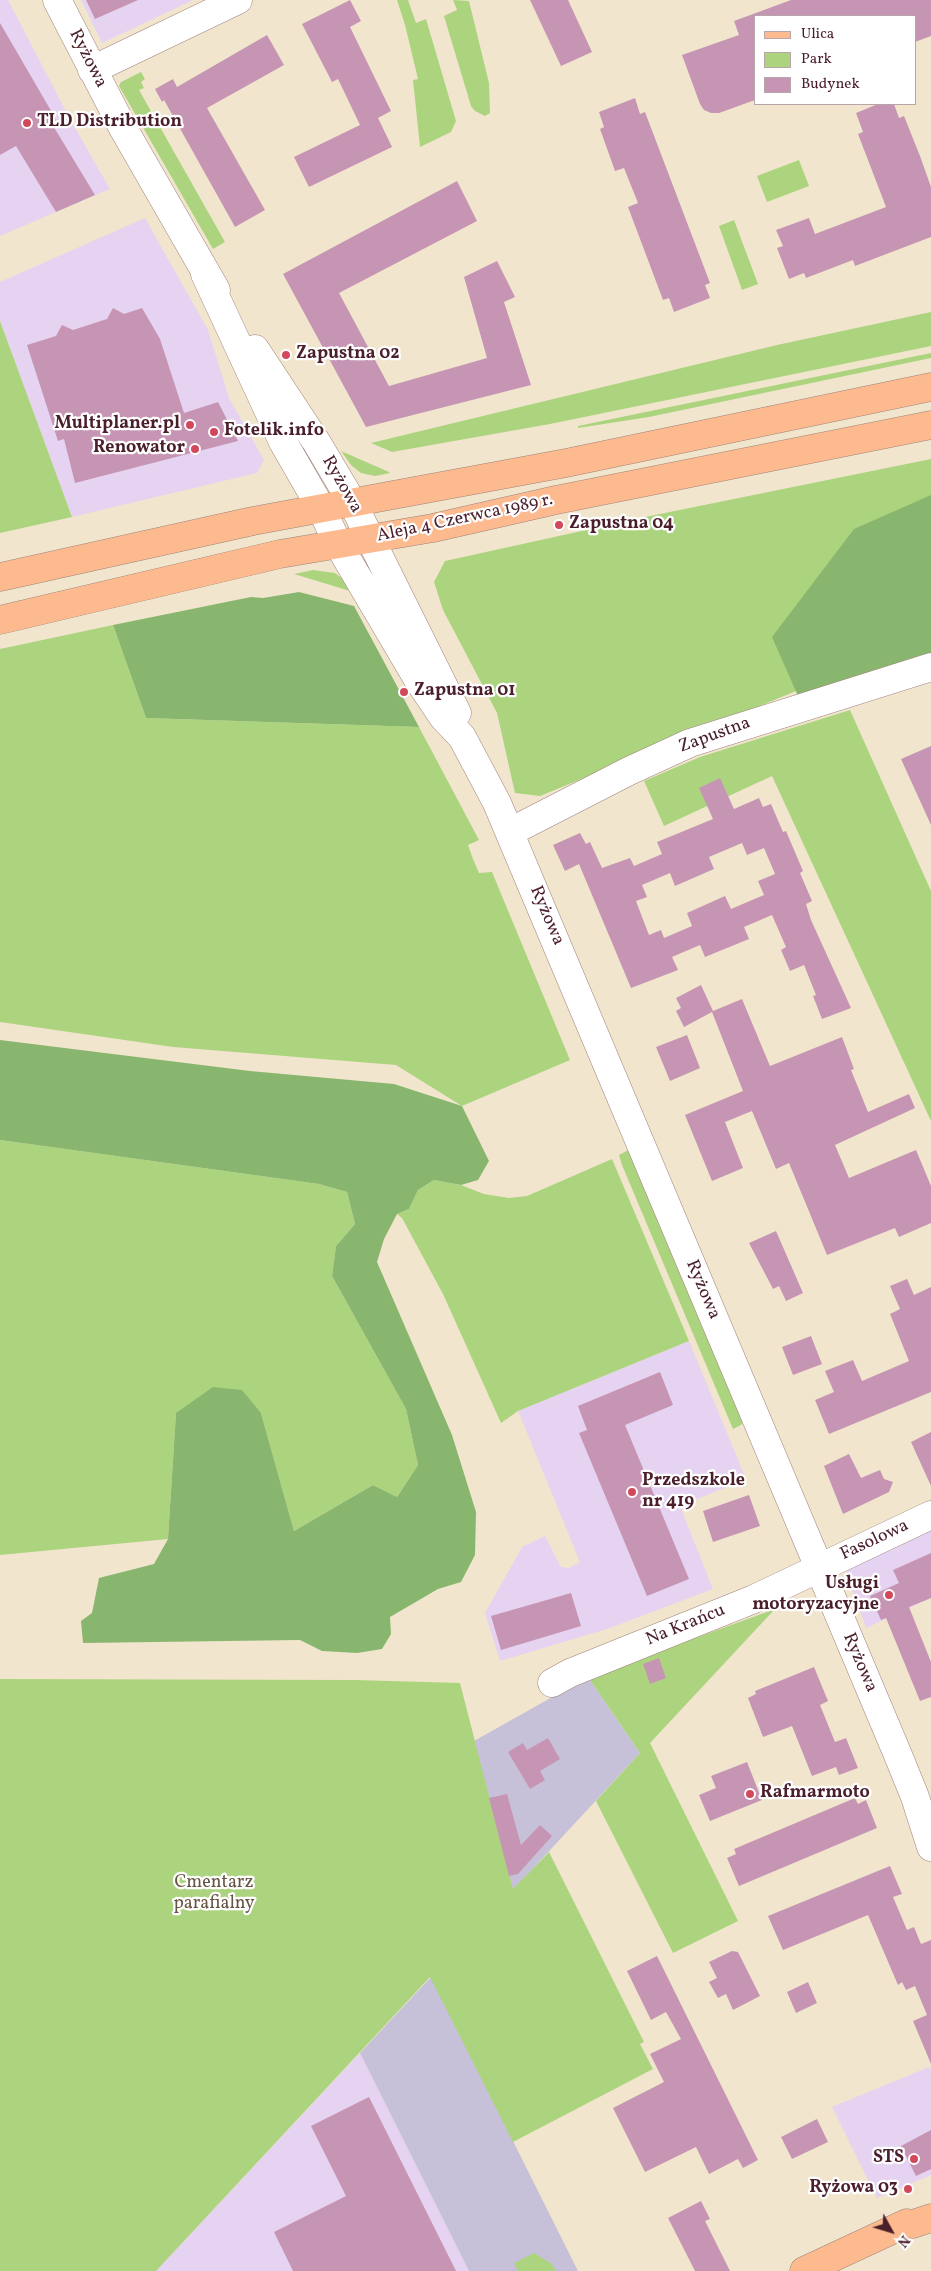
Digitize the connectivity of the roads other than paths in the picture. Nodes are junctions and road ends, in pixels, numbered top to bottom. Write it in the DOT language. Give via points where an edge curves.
graph roads {
  1 [pos="57,0"];
  2 [pos="238,0"];
  3 [pos="92,70"];
  4 [pos="205,274"];
  5 [pos="931,387"];
  6 [pos="931,425"];
  7 [pos="352,502"];
  8 [pos="321,508"];
  9 [pos="370,538"];
  10 [pos="338,544"];
  11 [pos="0,577"];
  12 [pos="0,620"];
  13 [pos="931,667"];
  14 [pos="462,737"];
  15 [pos="510,832"];
  16 [pos="931,1515"];
  17 [pos="818,1567"];
  18 [pos="552,1682"];
  19 [pos="931,1847"];
  20 [pos="931,2200"];
  21 [pos="919,2221"];
  22 [pos="804,2271"];
  1 -- 3 [label="street, Ryżowa"];
  2 -- 3 [label="street"];
  3 -- 4 [label="street, Ryżowa"];
  4 -- 7 [label="street, Ryżowa" via="317,443"];
  4 -- 8 [label="street, Ryżowa" via="283,442"];
  5 -- 7 [label="main road, Aleja 4 Czerwca 1989 r." via="566,463"];
  6 -- 9 [label="main road, Aleja 4 Czerwca 1989 r." via="565,498 433,528"];
  7 -- 8 [label="main road, Aleja 4 Czerwca 1989 r."];
  7 -- 9 [label="street, Ryżowa"];
  8 -- 10 [label="street, Ryżowa"];
  8 -- 11 [label="main road, Aleja 4 Czerwca 1989 r."];
  9 -- 10 [label="main road, Aleja 4 Czerwca 1989 r."];
  9 -- 14 [label="street, Ryżowa" via="457,711"];
  10 -- 12 [label="main road, Aleja 4 Czerwca 1989 r." via="268,557"];
  10 -- 14 [label="street, Ryżowa" via="420,683 443,717"];
  13 -- 15 [label="street, Zapustna" via="690,743"];
  14 -- 15 [label="street, Ryżowa"];
  15 -- 17 [label="street, Ryżowa"];
  16 -- 17 [label="street, Fasolowa"];
  17 -- 18 [label="street, Na Krańcu" via="754,1598"];
  17 -- 19 [label="street, Ryżowa" via="915,1797"];
  20 -- 21 [label="main road" via="912,2212"];
  21 -- 22 [label="main road"];
}
